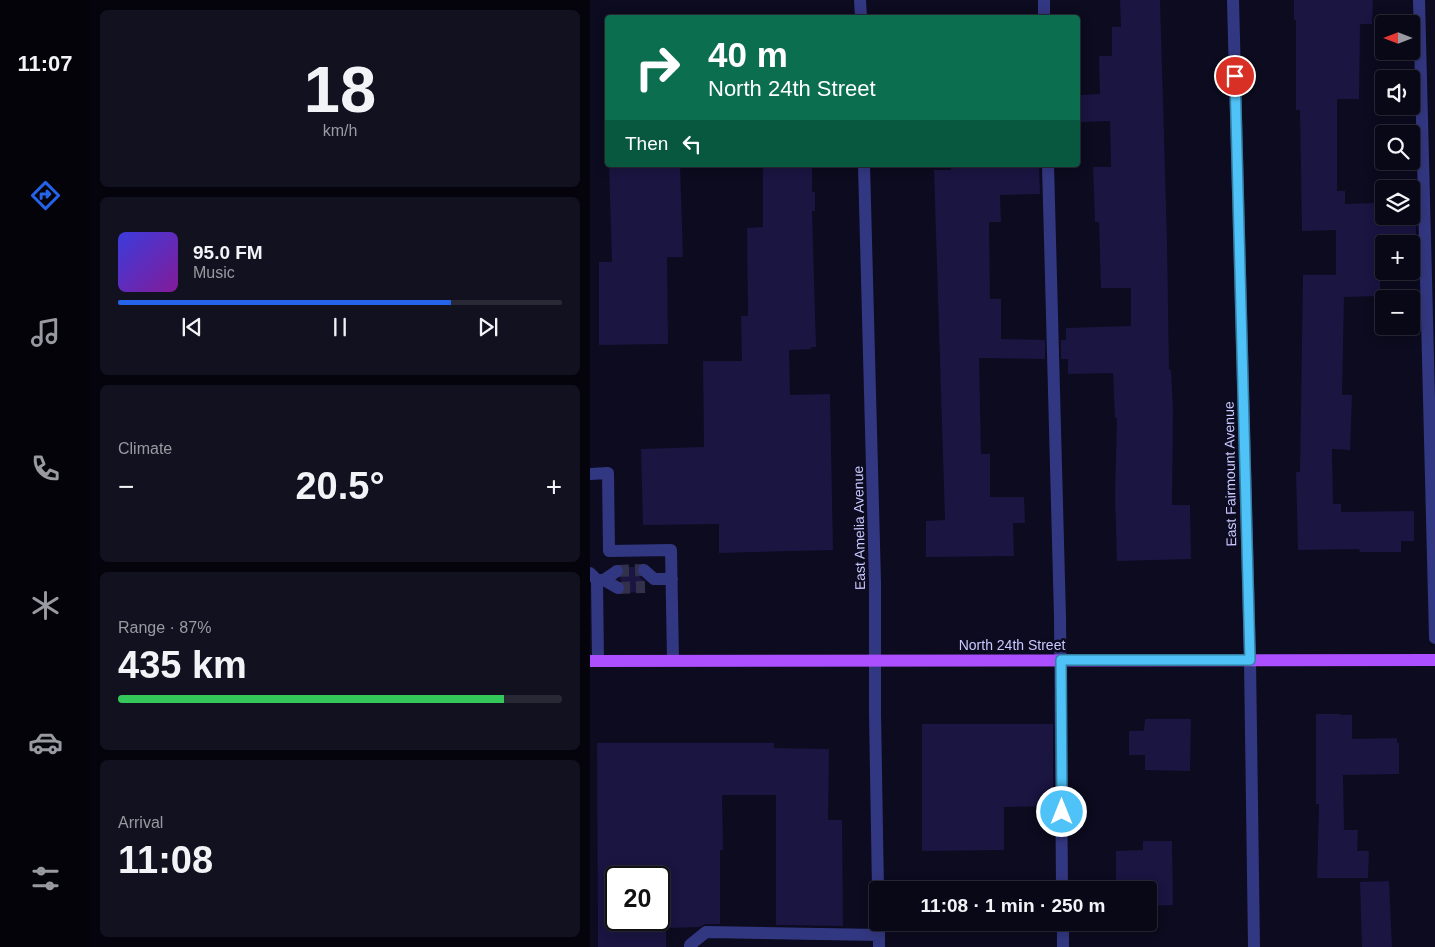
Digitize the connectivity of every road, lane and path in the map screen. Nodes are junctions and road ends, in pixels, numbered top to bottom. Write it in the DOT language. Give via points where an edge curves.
graph roads {
  1 [pos="860,0"];
  2 [pos="1044,0"];
  3 [pos="1233,0"];
  4 [pos="1419,0"];
  5 [pos="861,15"];
  6 [pos="1044,15"];
  7 [pos="864,167"];
  8 [pos="1048,167"];
  9 [pos="590,474"];
  10 [pos="644,570"];
  11 [pos="617,571"];
  12 [pos="597,578"];
  13 [pos="672,579"];
  14 [pos="618,588"];
  15 [pos="1435,638"];
  16 [pos="673,660"];
  17 [pos="875,660"];
  18 [pos="1061,660"];
  19 [pos="1250,660"];
  20 [pos="1435,660"];
  21 [pos="594,661"];
  22 [pos="878,881"];
  23 [pos="1062,881"];
  24 [pos="1063,931"];
  25 [pos="879,935"];
  26 [pos="690,947"];
  27 [pos="1063,947"];
  28 [pos="1254,947"];
  1 -- 5 [label="street"];
  2 -- 6 [label="street"];
  3 -- 19 [label="street, East Fairmount Avenue"];
  4 -- 15 [label="street"];
  7 -- 17 [label="street, East Amelia Avenue"];
  8 -- 18 [label="street"];
  9 -- 13 [label="street" via="608,473 609,551 671,550"];
  10 -- 13 [label="street" via="650,583"];
  11 -- 12 [label="street"];
  12 -- 14 [label="street"];
  12 -- 21 [label="street"];
  13 -- 16 [label="street"];
  16 -- 17 [label="main road, North 24th Street"];
  16 -- 21 [label="main road, North 24th Street"];
  17 -- 18 [label="main road, North 24th Street"];
  17 -- 22 [label="street, East Amelia Avenue"];
  18 -- 19 [label="main road, North 24th Street"];
  18 -- 23 [label="street"];
  19 -- 20 [label="main road, North 24th Street"];
  19 -- 28 [label="street, East Fairmount Avenue"];
  24 -- 27 [label="street"];
  25 -- 26 [label="street" via="706,932"];
}
